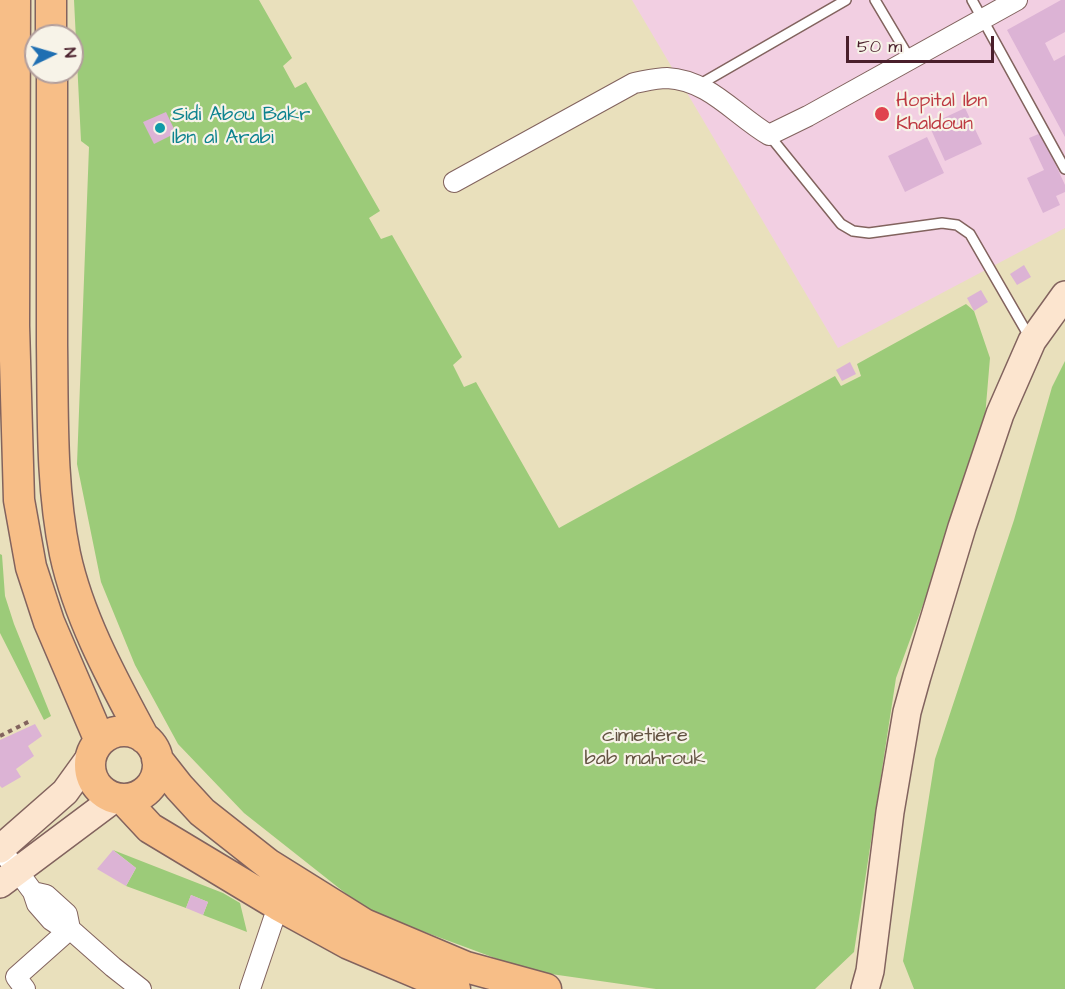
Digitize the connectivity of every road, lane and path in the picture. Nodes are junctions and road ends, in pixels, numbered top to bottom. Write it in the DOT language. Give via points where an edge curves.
graph roads {
  1 [pos="15,0"];
  2 [pos="51,0"];
  3 [pos="846,0"];
  4 [pos="875,0"];
  5 [pos="972,0"];
  6 [pos="1017,0"];
  7 [pos="982,18"];
  8 [pos="51,24"];
  9 [pos="910,59"];
  10 [pos="52,84"];
  11 [pos="697,86"];
  12 [pos="769,135"];
  13 [pos="1065,170"];
  14 [pos="454,182"];
  15 [pos="1065,295"];
  16 [pos="1032,342"];
  17 [pos="32,720"];
  18 [pos="0,736"];
  19 [pos="151,748"];
  20 [pos="95,749"];
  21 [pos="119,799"];
  22 [pos="0,848"];
  23 [pos="8,877"];
  24 [pos="274,918"];
  25 [pos="70,929"];
  26 [pos="869,983"];
  27 [pos="529,987"];
  28 [pos="25,989"];
  29 [pos="141,989"];
  30 [pos="250,989"];
  31 [pos="455,989"];
  1 -- 20 [label="main road" via="14,326 19,500 31,567"];
  2 -- 8 [label="main road"];
  3 -- 11 [label="lane"];
  4 -- 9 [label="lane"];
  5 -- 7 [label="lane"];
  6 -- 7 [label="street"];
  7 -- 9 [label="street"];
  7 -- 13 [label="lane"];
  9 -- 12 [label="street"];
  10 -- 19 [label="main road" via="52,365 57,502 80,605"];
  11 -- 12 [label="street" via="710,91"];
  11 -- 14 [label="street" via="664,78 634,83"];
  12 -- 16 [label="lane" via="842,224 853,231 869,233 942,223 957,225 970,234"];
  15 -- 16 [label="street"];
  16 -- 26 [label="street" via="1000,414 962,526 907,712"];
  17 -- 18 [label="path"];
  19 -- 20 [label="main road" via="136,734 116,732"];
  19 -- 21 [label="main road" via="156,774 150,787 138,796"];
  19 -- 27 [label="main road" via="202,812 268,864 364,924 465,967"];
  20 -- 21 [label="main road" via="90,770 94,782 103,792"];
  20 -- 22 [label="street" via="65,792"];
  21 -- 23 [label="street"];
  21 -- 31 [label="main road" via="150,828 278,905 349,944"];
  22 -- 23 [label="street"];
  23 -- 25 [label="street" via="33,892 37,904 51,920"];
  24 -- 30 [label="street"];
  25 -- 28 [label="street" via="16,977"];
  25 -- 29 [label="street"];
}
